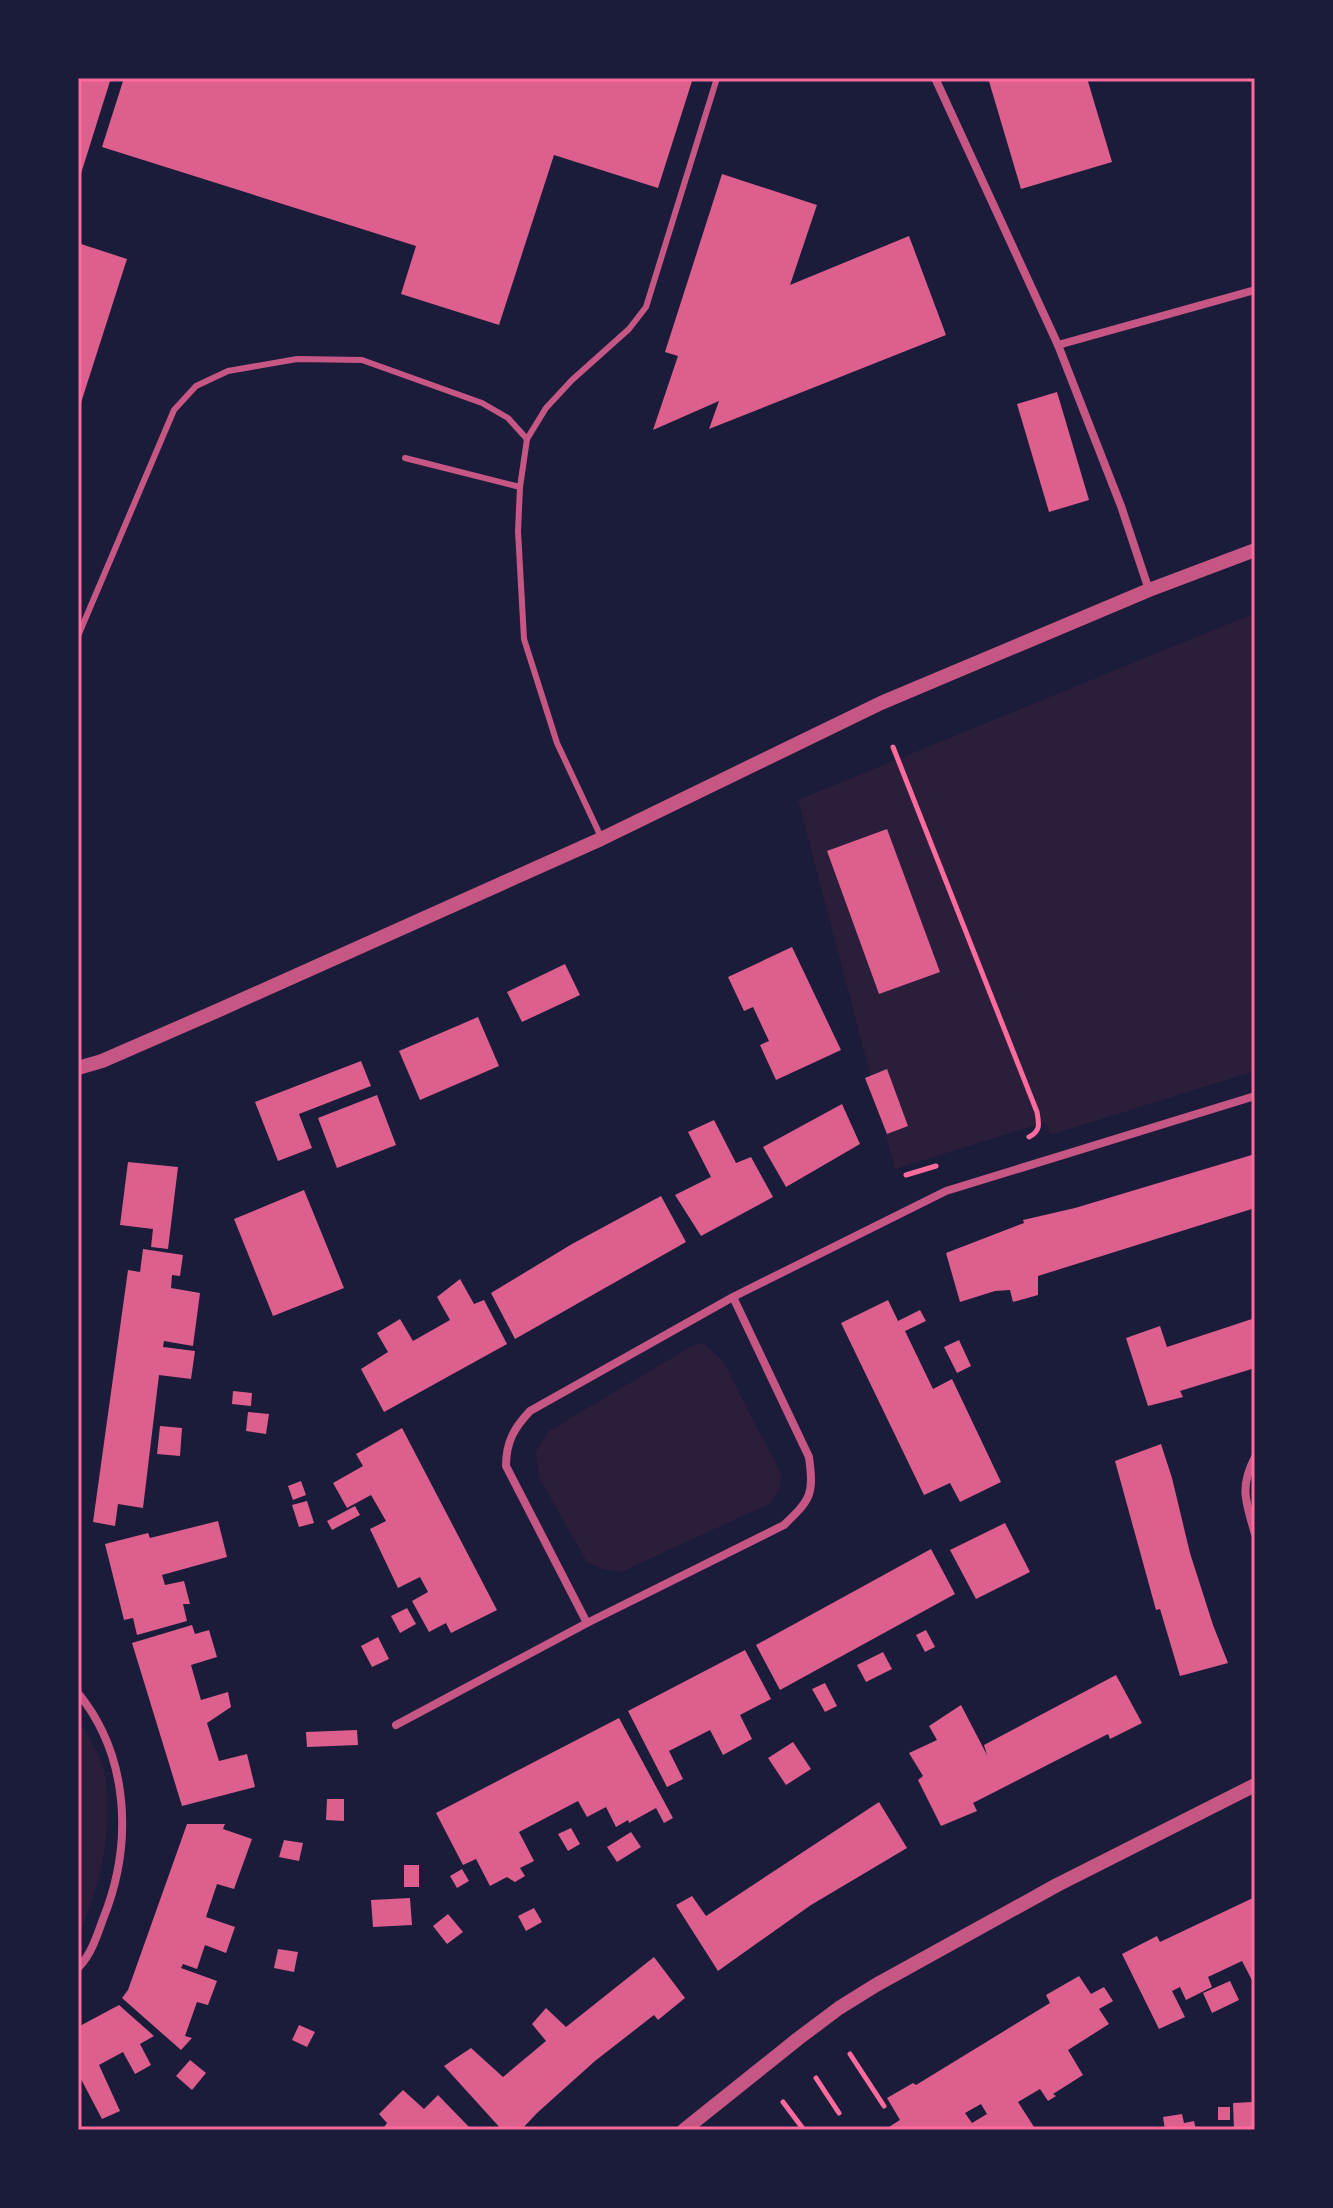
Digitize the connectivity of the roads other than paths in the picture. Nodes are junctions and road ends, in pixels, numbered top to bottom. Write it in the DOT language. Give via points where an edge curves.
graph roads {
  1 [pos="717,78"];
  2 [pos="935,78"];
  3 [pos="1255,290"];
  4 [pos="1058,345"];
  5 [pos="527,439"];
  6 [pos="405,458"];
  7 [pos="520,487"];
  8 [pos="1255,550"];
  9 [pos="1149,590"];
  10 [pos="78,636"];
  11 [pos="601,839"];
  12 [pos="78,1068"];
  13 [pos="1255,1096"];
  14 [pos="733,1297"];
  15 [pos="1255,1457"];
  16 [pos="1255,1534"];
  17 [pos="587,1623"];
  18 [pos="78,1693"];
  19 [pos="396,1725"];
  20 [pos="1255,1785"];
  21 [pos="78,1968"];
  22 [pos="684,2130"];
  1 -- 5 [label="lane" via="646,307 546,408"];
  2 -- 4 [label="street"];
  3 -- 4 [label="street"];
  4 -- 9 [label="street"];
  5 -- 7 [label="lane"];
  5 -- 10 [label="lane" via="508,418 482,403 362,360 297,359 228,371 196,386 174,410"];
  6 -- 7 [label="lane"];
  7 -- 11 [label="lane" via="524,639 557,743"];
  8 -- 9 [label="street"];
  9 -- 11 [label="street" via="881,703"];
  11 -- 12 [label="street"];
  13 -- 14 [label="street" via="946,1191"];
  14 -- 17 [label="street" via="530,1411 507,1443 506,1466"];
  14 -- 17 [label="street" via="809,1457 810,1495 784,1525"];
  15 -- 16 [label="street" via="1246,1475"];
  17 -- 19 [label="street"];
  18 -- 21 [label="street" via="103,1731 114,1761 122,1844 108,1909"];
  20 -- 22 [label="street" via="886,1979 839,2008"];
}
